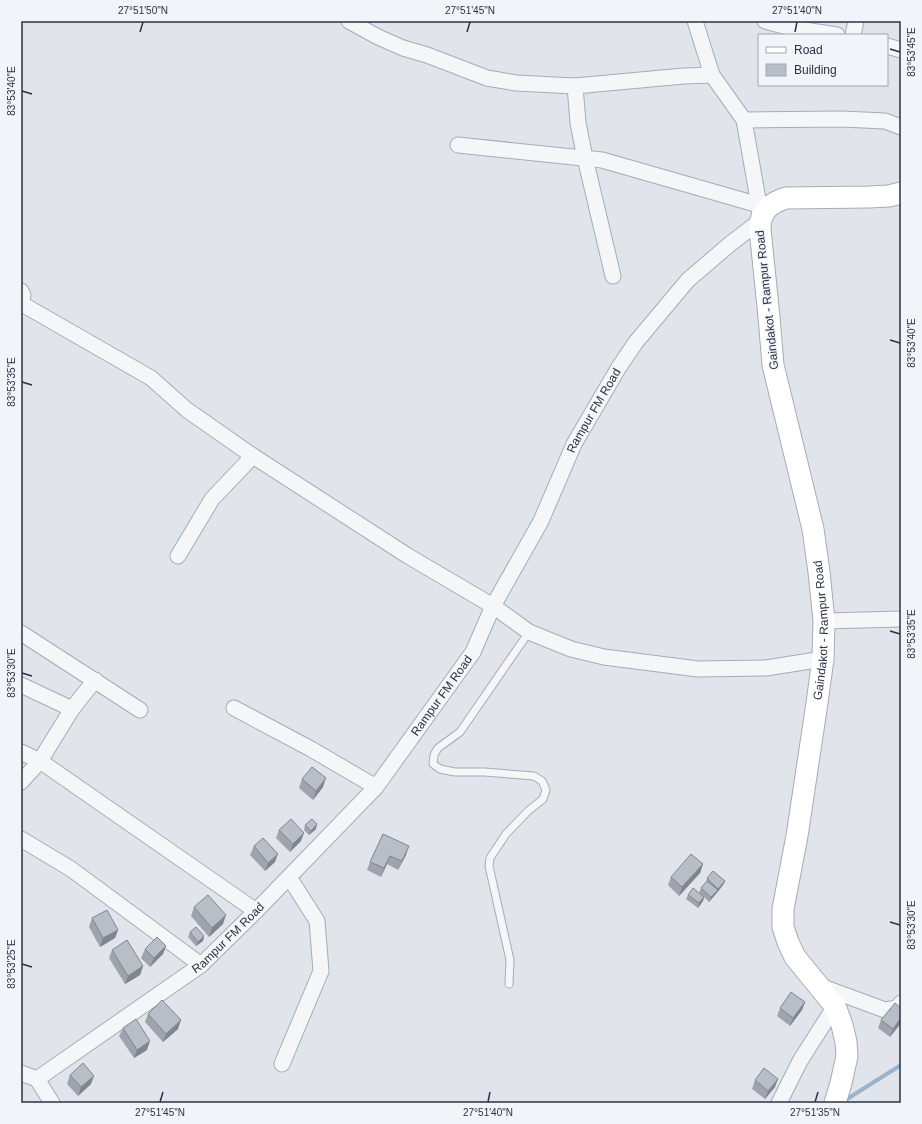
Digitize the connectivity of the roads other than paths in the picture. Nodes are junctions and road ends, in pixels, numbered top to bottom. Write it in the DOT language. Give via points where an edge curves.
graph roads {
  1 [pos="349,21"];
  2 [pos="695,21"];
  3 [pos="765,21"];
  4 [pos="856,21"];
  5 [pos="830,34"];
  6 [pos="853,34"];
  7 [pos="888,46"];
  8 [pos="901,50"];
  9 [pos="712,75"];
  10 [pos="575,86"];
  11 [pos="744,120"];
  12 [pos="901,126"];
  13 [pos="458,145"];
  14 [pos="585,158"];
  15 [pos="901,193"];
  16 [pos="759,213"];
  17 [pos="614,276"];
  18 [pos="21,300"];
  19 [pos="253,456"];
  20 [pos="178,556"];
  21 [pos="493,606"];
  22 [pos="901,619"];
  23 [pos="824,621"];
  24 [pos="529,632"];
  25 [pos="21,633"];
  26 [pos="823,659"];
  27 [pos="95,680"];
  28 [pos="21,685"];
  29 [pos="234,708"];
  30 [pos="72,709"];
  31 [pos="140,710"];
  32 [pos="21,752"];
  33 [pos="40,761"];
  34 [pos="21,782"];
  35 [pos="376,787"];
  36 [pos="21,839"];
  37 [pos="289,877"];
  38 [pos="256,911"];
  39 [pos="201,965"];
  40 [pos="509,984"];
  41 [pos="819,986"];
  42 [pos="901,1003"];
  43 [pos="835,1006"];
  44 [pos="282,1064"];
  45 [pos="21,1072"];
  46 [pos="37,1079"];
  47 [pos="52,1103"];
  48 [pos="779,1103"];
  49 [pos="835,1103"];
  1 -- 10 [label="street" via="403,48 487,78 516,83"];
  2 -- 9 [label="street"];
  3 -- 5 [label="street"];
  4 -- 6 [label="street"];
  7 -- 8 [label="street"];
  9 -- 10 [label="street"];
  9 -- 11 [label="street"];
  10 -- 14 [label="street" via="578,123"];
  11 -- 12 [label="street" via="842,119 884,121"];
  11 -- 16 [label="street"];
  13 -- 14 [label="street"];
  14 -- 16 [label="street" via="602,160"];
  14 -- 17 [label="street"];
  15 -- 16 [label="main road, Gaindakot - Rampur Road" via="869,197 786,198 770,206 764,213"];
  16 -- 21 [label="street, Rampur FM Road" via="730,244 688,280 636,342 619,367 574,444 541,521"];
  16 -- 23 [label="main road, Gaindakot - Rampur Road" via="772,365 813,529"];
  18 -- 19 [label="street" via="152,378 187,410"];
  19 -- 20 [label="street" via="212,499"];
  19 -- 21 [label="street" via="408,556"];
  21 -- 24 [label="street"];
  21 -- 35 [label="street, Rampur FM Road" via="472,652"];
  22 -- 23 [label="street"];
  23 -- 26 [label="main road, Gaindakot - Rampur Road"];
  24 -- 26 [label="street" via="604,657 698,669 766,668"];
  24 -- 40 [label="lane" via="460,732 438,748 432,764 440,769 455,772 534,776 542,781 546,790 543,799 506,834 490,858 489,866 510,960"];
  25 -- 27 [label="street"];
  26 -- 41 [label="main road, Gaindakot - Rampur Road" via="797,836 783,910 784,927 795,957"];
  27 -- 30 [label="street"];
  27 -- 31 [label="street"];
  28 -- 30 [label="street"];
  29 -- 35 [label="street"];
  30 -- 33 [label="street"];
  32 -- 33 [label="street"];
  33 -- 34 [label="street"];
  33 -- 38 [label="street"];
  35 -- 37 [label="street, Rampur FM Road"];
  36 -- 39 [label="street" via="71,869"];
  37 -- 38 [label="street, Rampur FM Road"];
  37 -- 44 [label="street" via="317,921 321,971"];
  38 -- 39 [label="street, Rampur FM Road"];
  39 -- 46 [label="street, Rampur FM Road"];
  41 -- 42 [label="street" via="885,1010 897,1008"];
  41 -- 43 [label="main road, Gaindakot - Rampur Road"];
  43 -- 48 [label="street" via="800,1061"];
  43 -- 49 [label="main road, Gaindakot - Rampur Road" via="846,1042 846,1056"];
  45 -- 46 [label="street"];
  46 -- 47 [label="street"];
}
